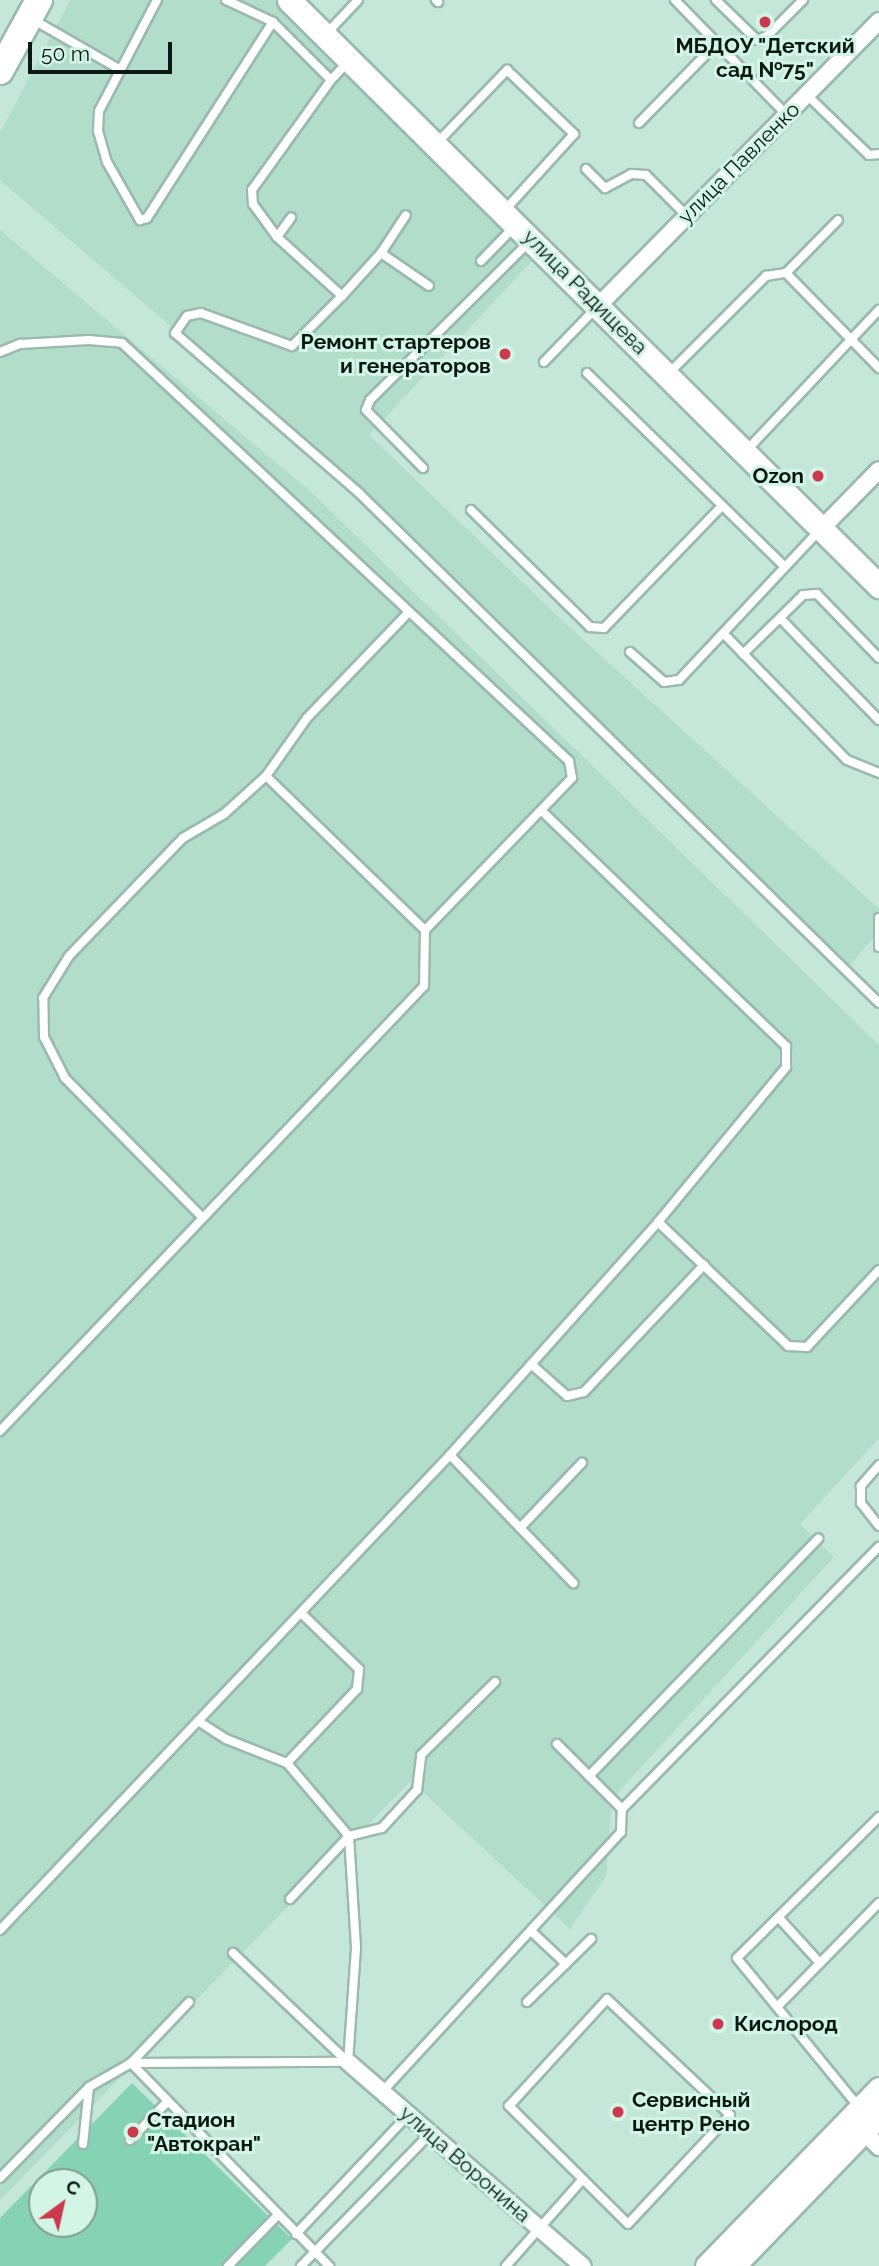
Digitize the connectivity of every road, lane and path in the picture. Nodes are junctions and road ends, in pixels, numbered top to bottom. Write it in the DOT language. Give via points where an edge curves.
graph roads {
  1 [pos="157,0"];
  2 [pos="226,0"];
  3 [pos="289,0"];
  4 [pos="358,0"];
  5 [pos="676,0"];
  6 [pos="716,0"];
  7 [pos="803,0"];
  8 [pos="34,9"];
  9 [pos="879,21"];
  10 [pos="273,22"];
  11 [pos="325,35"];
  12 [pos="717,43"];
  13 [pos="350,60"];
  14 [pos="119,69"];
  15 [pos="0,71"];
  16 [pos="331,80"];
  17 [pos="807,95"];
  18 [pos="786,115"];
  19 [pos="639,123"];
  20 [pos="436,144"];
  21 [pos="879,154"];
  22 [pos="586,169"];
  23 [pos="406,215"];
  24 [pos="686,215"];
  25 [pos="291,218"];
  26 [pos="838,220"];
  27 [pos="518,224"];
  28 [pos="277,237"];
  29 [pos="381,253"];
  30 [pos="481,261"];
  31 [pos="786,273"];
  32 [pos="429,286"];
  33 [pos="342,296"];
  34 [pos="599,305"];
  35 [pos="879,310"];
  36 [pos="851,340"];
  37 [pos="0,352"];
  38 [pos="544,362"];
  39 [pos="879,368"];
  40 [pos="587,373"];
  41 [pos="668,374"];
  42 [pos="746,451"];
  43 [pos="423,468"];
  44 [pos="879,470"];
  45 [pos="723,506"];
  46 [pos="471,510"];
  47 [pos="822,528"];
  48 [pos="785,567"];
  49 [pos="879,586"];
  50 [pos="408,613"];
  51 [pos="779,618"];
  52 [pos="723,633"];
  53 [pos="630,652"];
  54 [pos="743,654"];
  55 [pos="879,658"];
  56 [pos="879,720"];
  57 [pos="879,773"];
  58 [pos="266,776"];
  59 [pos="542,811"];
  60 [pos="879,918"];
  61 [pos="425,930"];
  62 [pos="879,947"];
  63 [pos="879,1003"];
  64 [pos="203,1218"];
  65 [pos="658,1222"];
  66 [pos="704,1265"];
  67 [pos="879,1270"];
  68 [pos="531,1364"];
  69 [pos="0,1431"];
  70 [pos="450,1455"];
  71 [pos="582,1463"];
  72 [pos="879,1465"];
  73 [pos="879,1526"];
  74 [pos="520,1528"];
  75 [pos="818,1539"];
  76 [pos="879,1547"];
  77 [pos="573,1583"];
  78 [pos="301,1613"];
  79 [pos="495,1682"];
  80 [pos="198,1721"];
  81 [pos="557,1744"];
  82 [pos="287,1763"];
  83 [pos="589,1776"];
  84 [pos="622,1809"];
  85 [pos="878,1820"];
  86 [pos="349,1836"];
  87 [pos="290,1899"];
  88 [pos="879,1903"];
  89 [pos="779,1918"];
  90 [pos="0,1930"];
  91 [pos="531,1931"];
  92 [pos="591,1938"];
  93 [pos="233,1953"];
  94 [pos="820,1963"];
  95 [pos="566,1964"];
  96 [pos="189,2002"];
  97 [pos="527,2002"];
  98 [pos="778,2006"];
  99 [pos="348,2062"];
  100 [pos="131,2063"];
  101 [pos="89,2087"];
  102 [pos="879,2089"];
  103 [pos="383,2092"];
  104 [pos="168,2101"];
  105 [pos="408,2115"];
  106 [pos="866,2124"];
  107 [pos="430,2134"];
  108 [pos="130,2140"];
  109 [pos="83,2144"];
  110 [pos="0,2178"];
  111 [pos="583,2179"];
  112 [pos="278,2215"];
  113 [pos="540,2229"];
  114 [pos="296,2234"];
  115 [pos="314,2252"];
  116 [pos="228,2266"];
  117 [pos="301,2266"];
  118 [pos="329,2266"];
  119 [pos="506,2266"];
  120 [pos="583,2266"];
  121 [pos="707,2266"];
  122 [pos="733,2266"];
  1 -- 14 [label="lane"];
  2 -- 10 [label="lane"];
  3 -- 11 [label="street, улица Радищева"];
  4 -- 11 [label="lane"];
  5 -- 12 [label="lane"];
  6 -- 7 [label="lane" via="757,40 767,36"];
  8 -- 14 [label="lane"];
  8 -- 15 [label="main road"];
  9 -- 17 [label="street, улица Павленко"];
  10 -- 14 [label="lane" via="147,218 140,220 107,162 98,131 99,111"];
  10 -- 16 [label="lane"];
  11 -- 13 [label="street, улица Радищева"];
  12 -- 18 [label="lane"];
  12 -- 19 [label="lane"];
  13 -- 16 [label="lane"];
  13 -- 20 [label="street, улица Радищева"];
  16 -- 28 [label="lane" via="253,190 253,204"];
  17 -- 18 [label="street, улица Павленко"];
  17 -- 21 [label="lane" via="869,155"];
  18 -- 24 [label="street, улица Павленко"];
  20 -- 27 [label="street, улица Радищева"];
  20 -- 27 [label="lane" via="507,70 574,134"];
  22 -- 24 [label="lane" via="605,188 631,174 646,175"];
  23 -- 29 [label="lane"];
  24 -- 34 [label="street, улица Павленко"];
  25 -- 28 [label="lane"];
  26 -- 31 [label="lane"];
  27 -- 30 [label="lane"];
  27 -- 34 [label="street, улица Радищева"];
  27 -- 43 [label="lane" via="366,410"];
  28 -- 33 [label="lane"];
  29 -- 32 [label="lane"];
  29 -- 33 [label="lane"];
  31 -- 36 [label="lane"];
  31 -- 41 [label="lane" via="766,276"];
  33 -- 63 [label="lane" via="292,346 201,313 187,316 175,332 359,493"];
  34 -- 38 [label="lane"];
  34 -- 41 [label="street, улица Радищева"];
  35 -- 36 [label="lane"];
  36 -- 39 [label="lane"];
  36 -- 42 [label="lane"];
  37 -- 50 [label="lane" via="20,344 122,343"];
  40 -- 45 [label="lane"];
  41 -- 42 [label="street, улица Радищева"];
  42 -- 47 [label="street, улица Радищева"];
  44 -- 47 [label="street"];
  45 -- 46 [label="lane" via="604,628 590,627"];
  45 -- 48 [label="lane"];
  47 -- 48 [label="lane"];
  47 -- 49 [label="street, улица Радищева"];
  48 -- 52 [label="lane"];
  50 -- 58 [label="lane" via="307,718"];
  50 -- 59 [label="lane" via="569,761 572,778"];
  51 -- 54 [label="lane"];
  51 -- 55 [label="lane" via="803,595 817,594"];
  51 -- 56 [label="lane"];
  52 -- 53 [label="lane" via="679,680 664,682"];
  52 -- 54 [label="lane"];
  54 -- 57 [label="lane" via="847,760"];
  58 -- 61 [label="lane"];
  58 -- 64 [label="lane" via="224,814 183,838 69,956 43,998 44,1037 65,1077"];
  59 -- 61 [label="lane"];
  59 -- 65 [label="lane" via="786,1046 786,1067"];
  60 -- 62 [label="lane"];
  61 -- 64 [label="lane" via="424,986"];
  64 -- 69 [label="lane"];
  65 -- 66 [label="lane"];
  65 -- 68 [label="lane"];
  66 -- 67 [label="lane" via="788,1346 807,1347"];
  66 -- 68 [label="lane" via="584,1392 567,1396"];
  68 -- 70 [label="lane"];
  70 -- 74 [label="lane"];
  70 -- 78 [label="lane"];
  71 -- 74 [label="lane"];
  72 -- 73 [label="lane" via="861,1486 861,1503"];
  74 -- 77 [label="lane"];
  75 -- 83 [label="lane"];
  76 -- 84 [label="lane"];
  78 -- 80 [label="lane"];
  78 -- 82 [label="lane" via="359,1669 357,1689"];
  79 -- 86 [label="lane" via="421,1755 416,1790 382,1828"];
  80 -- 82 [label="lane" via="226,1739"];
  80 -- 90 [label="lane"];
  81 -- 83 [label="lane"];
  82 -- 86 [label="lane"];
  83 -- 84 [label="lane"];
  84 -- 91 [label="lane" via="621,1832"];
  85 -- 89 [label="lane"];
  86 -- 87 [label="lane"];
  86 -- 99 [label="lane" via="356,1948"];
  88 -- 94 [label="lane"];
  89 -- 94 [label="lane"];
  89 -- 98 [label="lane" via="737,1958"];
  91 -- 95 [label="lane"];
  91 -- 103 [label="lane"];
  92 -- 95 [label="lane"];
  93 -- 99 [label="lane"];
  94 -- 98 [label="lane"];
  95 -- 97 [label="lane"];
  96 -- 100 [label="lane"];
  98 -- 106 [label="lane"];
  99 -- 100 [label="lane"];
  99 -- 103 [label="street, улица Воронина"];
  100 -- 101 [label="lane"];
  100 -- 104 [label="lane"];
  101 -- 109 [label="lane"];
  101 -- 110 [label="lane"];
  102 -- 106 [label="street"];
  103 -- 105 [label="street, улица Воронина"];
  104 -- 108 [label="lane"];
  104 -- 112 [label="lane"];
  105 -- 107 [label="street, улица Воронина"];
  105 -- 114 [label="lane"];
  106 -- 121 [label="street"];
  106 -- 122 [label="street"];
  107 -- 113 [label="street, улица Воронина"];
  107 -- 115 [label="lane"];
  111 -- 111 [label="lane" via="628,2224 730,2115 607,1999 509,2106"];
  111 -- 113 [label="lane"];
  112 -- 114 [label="lane"];
  112 -- 116 [label="lane"];
  113 -- 119 [label="lane"];
  113 -- 120 [label="street, улица Воронина"];
  114 -- 115 [label="lane"];
  115 -- 117 [label="lane"];
  115 -- 118 [label="lane"];
}
